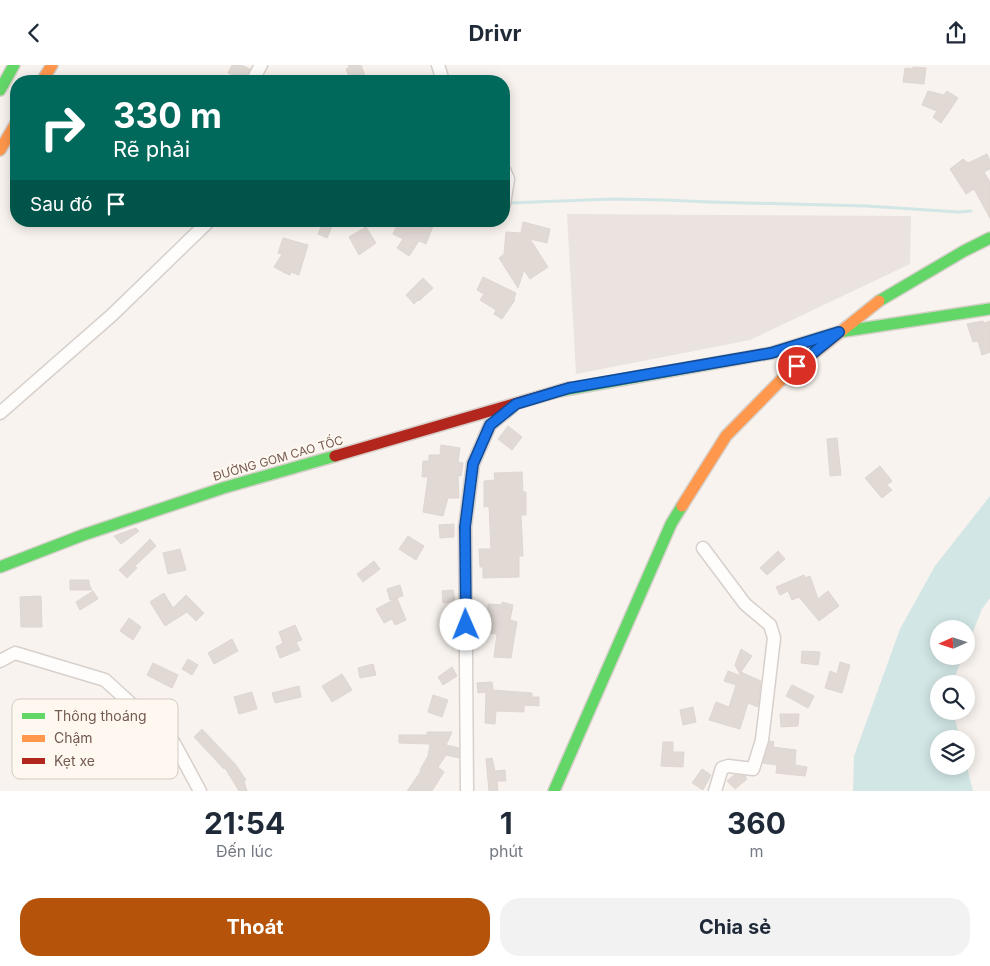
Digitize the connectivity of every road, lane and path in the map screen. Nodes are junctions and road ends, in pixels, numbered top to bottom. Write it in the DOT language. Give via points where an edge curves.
graph roads {
  1 [pos="14,65"];
  2 [pos="0,90"];
  3 [pos="10,133"];
  4 [pos="0,150"];
  5 [pos="203,227"];
  6 [pos="990,238"];
  7 [pos="990,309"];
  8 [pos="839,332"];
  9 [pos="569,388"];
  10 [pos="516,404"];
  11 [pos="0,413"];
  12 [pos="703,548"];
  13 [pos="0,567"];
  14 [pos="0,661"];
  15 [pos="127,699"];
  16 [pos="178,750"];
  17 [pos="200,791"];
  18 [pos="467,791"];
  19 [pos="554,791"];
  20 [pos="714,791"];
  1 -- 2 [label="main road"];
  3 -- 4 [label="main road"];
  5 -- 11 [label="street" via="112,315"];
  6 -- 8 [label="main road" via="872,305"];
  7 -- 8 [label="main road"];
  8 -- 9 [label="main road" via="771,353"];
  8 -- 19 [label="main road" via="782,378 726,436 671,523"];
  9 -- 10 [label="main road"];
  9 -- 13 [label="main road, ĐƯỜNG GOM CAO TỐC" via="223,488"];
  10 -- 18 [label="street" via="490,425 473,464 470,482 465,527"];
  12 -- 20 [label="street" via="739,597 770,625 774,634 759,754 753,769 722,768"];
  14 -- 15 [label="street" via="15,653 105,679"];
  16 -- 17 [label="street"];
}
